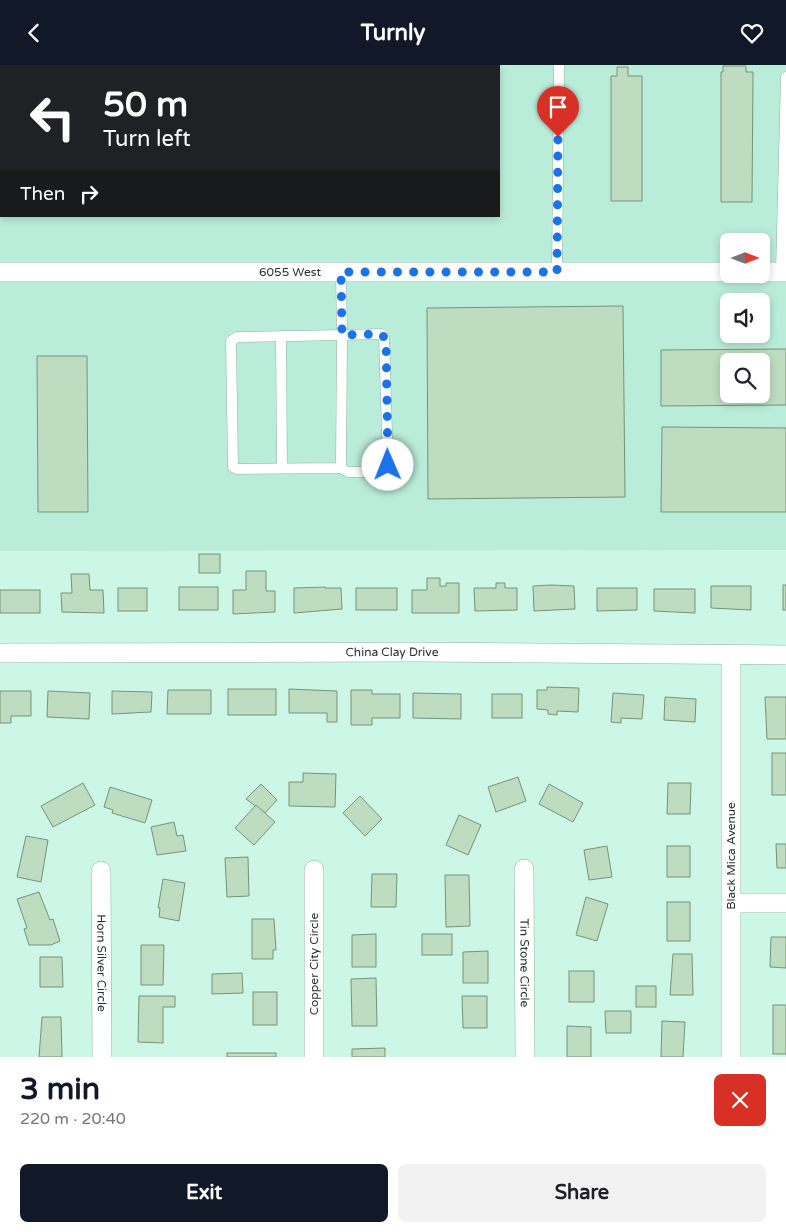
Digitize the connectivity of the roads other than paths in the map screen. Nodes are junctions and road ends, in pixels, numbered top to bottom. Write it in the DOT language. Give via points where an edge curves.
graph roads {
  1 [pos="560,65"];
  2 [pos="786,77"];
  3 [pos="0,272"];
  4 [pos="341,272"];
  5 [pos="557,272"];
  6 [pos="720,272"];
  7 [pos="770,272"];
  8 [pos="784,272"];
  9 [pos="342,335"];
  10 [pos="281,336"];
  11 [pos="282,468"];
  12 [pos="341,468"];
  13 [pos="0,653"];
  14 [pos="731,655"];
  15 [pos="786,655"];
  16 [pos="524,869"];
  17 [pos="314,870"];
  18 [pos="102,871"];
  19 [pos="731,903"];
  20 [pos="786,903"];
  21 [pos="102,1057"];
  22 [pos="314,1057"];
  23 [pos="525,1057"];
  24 [pos="731,1057"];
  1 -- 5 [label="lane"];
  2 -- 8 [label="lane"];
  3 -- 4 [label="street, 6055 West"];
  4 -- 5 [label="street, 6055 West"];
  4 -- 9 [label="lane"];
  5 -- 6 [label="street, 6055 West"];
  7 -- 8 [label="street"];
  9 -- 10 [label="lane"];
  9 -- 12 [label="lane"];
  9 -- 12 [label="lane" via="381,334 386,339 388,465 382,472 348,473"];
  10 -- 11 [label="lane"];
  10 -- 11 [label="lane" via="237,337 230,341 233,467"];
  11 -- 12 [label="lane"];
  13 -- 14 [label="street, China Clay Drive"];
  14 -- 15 [label="street, China Clay Drive"];
  14 -- 19 [label="street, Black Mica Avenue"];
  16 -- 23 [label="street, Tin Stone Circle"];
  17 -- 22 [label="street, Copper City Circle"];
  18 -- 21 [label="street, Horn Silver Circle"];
  19 -- 20 [label="street"];
  19 -- 24 [label="street, Black Mica Avenue"];
}
